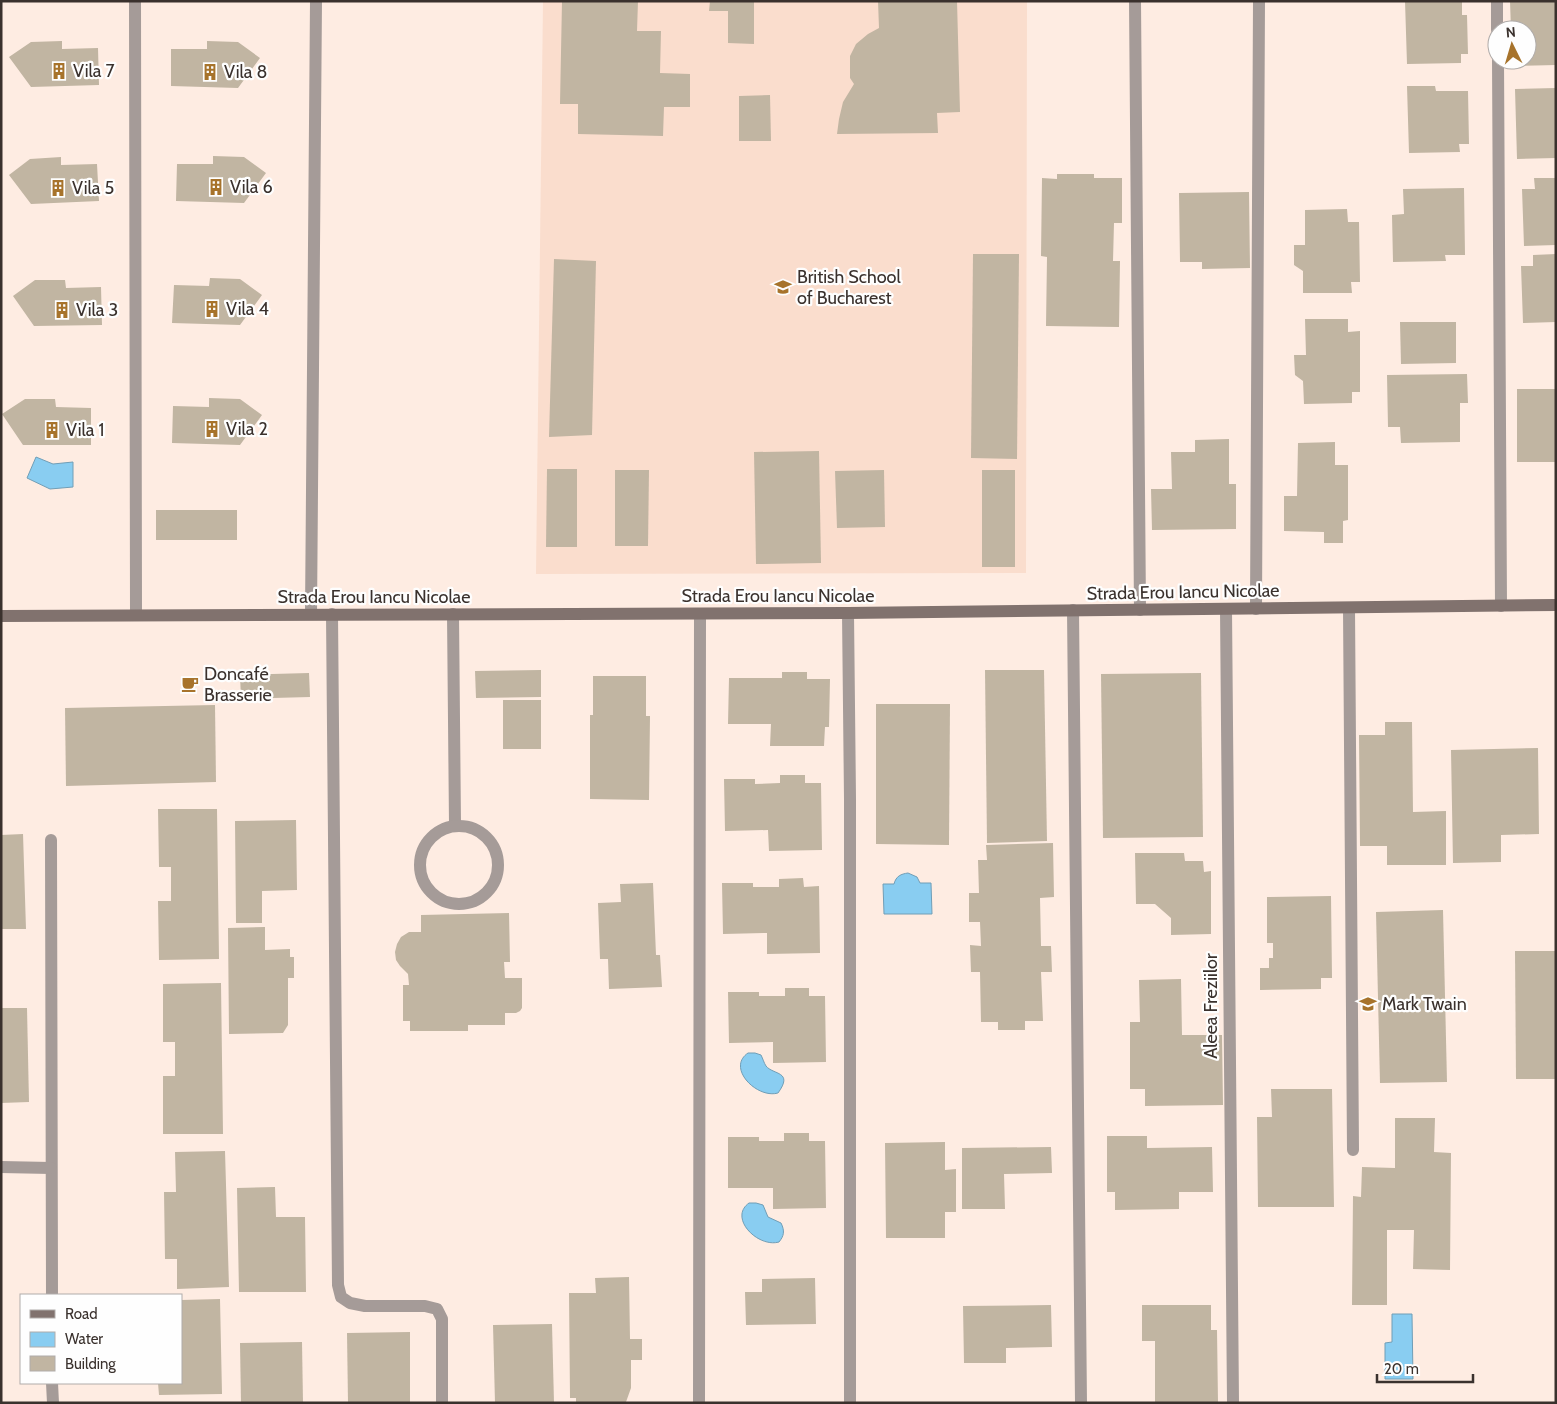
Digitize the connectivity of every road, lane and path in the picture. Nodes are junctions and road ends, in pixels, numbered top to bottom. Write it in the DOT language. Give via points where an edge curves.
graph roads {
  1 [pos="135,1"];
  2 [pos="316,1"];
  3 [pos="1135,1"];
  4 [pos="1259,1"];
  5 [pos="1497,1"];
  6 [pos="1497,20"];
  7 [pos="1498,70"];
  8 [pos="1556,605"];
  9 [pos="1501,606"];
  10 [pos="1349,608"];
  11 [pos="1226,609"];
  12 [pos="1256,609"];
  13 [pos="1073,610"];
  14 [pos="1140,610"];
  15 [pos="848,613"];
  16 [pos="311,614"];
  17 [pos="332,614"];
  18 [pos="453,614"];
  19 [pos="700,614"];
  20 [pos="136,615"];
  21 [pos="1,616"];
  22 [pos="455,825"];
  23 [pos="51,840"];
  24 [pos="1353,1150"];
  25 [pos="1,1168"];
  26 [pos="51,1168"];
  27 [pos="52,1294"];
  28 [pos="52,1384"];
  29 [pos="52,1403"];
  30 [pos="442,1403"];
  31 [pos="699,1403"];
  32 [pos="850,1403"];
  33 [pos="1080,1403"];
  34 [pos="1233,1403"];
  1 -- 20 [label="street"];
  2 -- 16 [label="street"];
  3 -- 14 [label="street"];
  4 -- 12 [label="street"];
  5 -- 6 [label="street"];
  7 -- 9 [label="street"];
  8 -- 9 [label="street, Strada Erou Iancu Nicolae"];
  9 -- 10 [label="street, Strada Erou Iancu Nicolae"];
  10 -- 12 [label="street, Strada Erou Iancu Nicolae"];
  10 -- 24 [label="street"];
  11 -- 12 [label="street, Strada Erou Iancu Nicolae"];
  11 -- 14 [label="street, Strada Erou Iancu Nicolae"];
  11 -- 34 [label="street, Aleea Freziilor"];
  13 -- 14 [label="street, Strada Erou Iancu Nicolae"];
  13 -- 15 [label="street, Strada Erou Iancu Nicolae"];
  13 -- 33 [label="street"];
  15 -- 19 [label="street, Strada Erou Iancu Nicolae"];
  15 -- 32 [label="street"];
  16 -- 17 [label="street, Strada Erou Iancu Nicolae"];
  16 -- 20 [label="street, Strada Erou Iancu Nicolae"];
  17 -- 18 [label="street, Strada Erou Iancu Nicolae"];
  17 -- 30 [label="street" via="338,1285 342,1297 350,1303 437,1309 442,1319"];
  18 -- 19 [label="street, Strada Erou Iancu Nicolae"];
  18 -- 22 [label="street"];
  19 -- 31 [label="street"];
  20 -- 21 [label="street, Strada Erou Iancu Nicolae"];
  22 -- 22 [label="street" via="481,833 497,854 495,881 476,900 463,904 450,904 429,892 419,869 424,845 432,835"];
  23 -- 26 [label="street"];
  25 -- 26 [label="street"];
  26 -- 27 [label="street"];
  28 -- 29 [label="street"];
}
